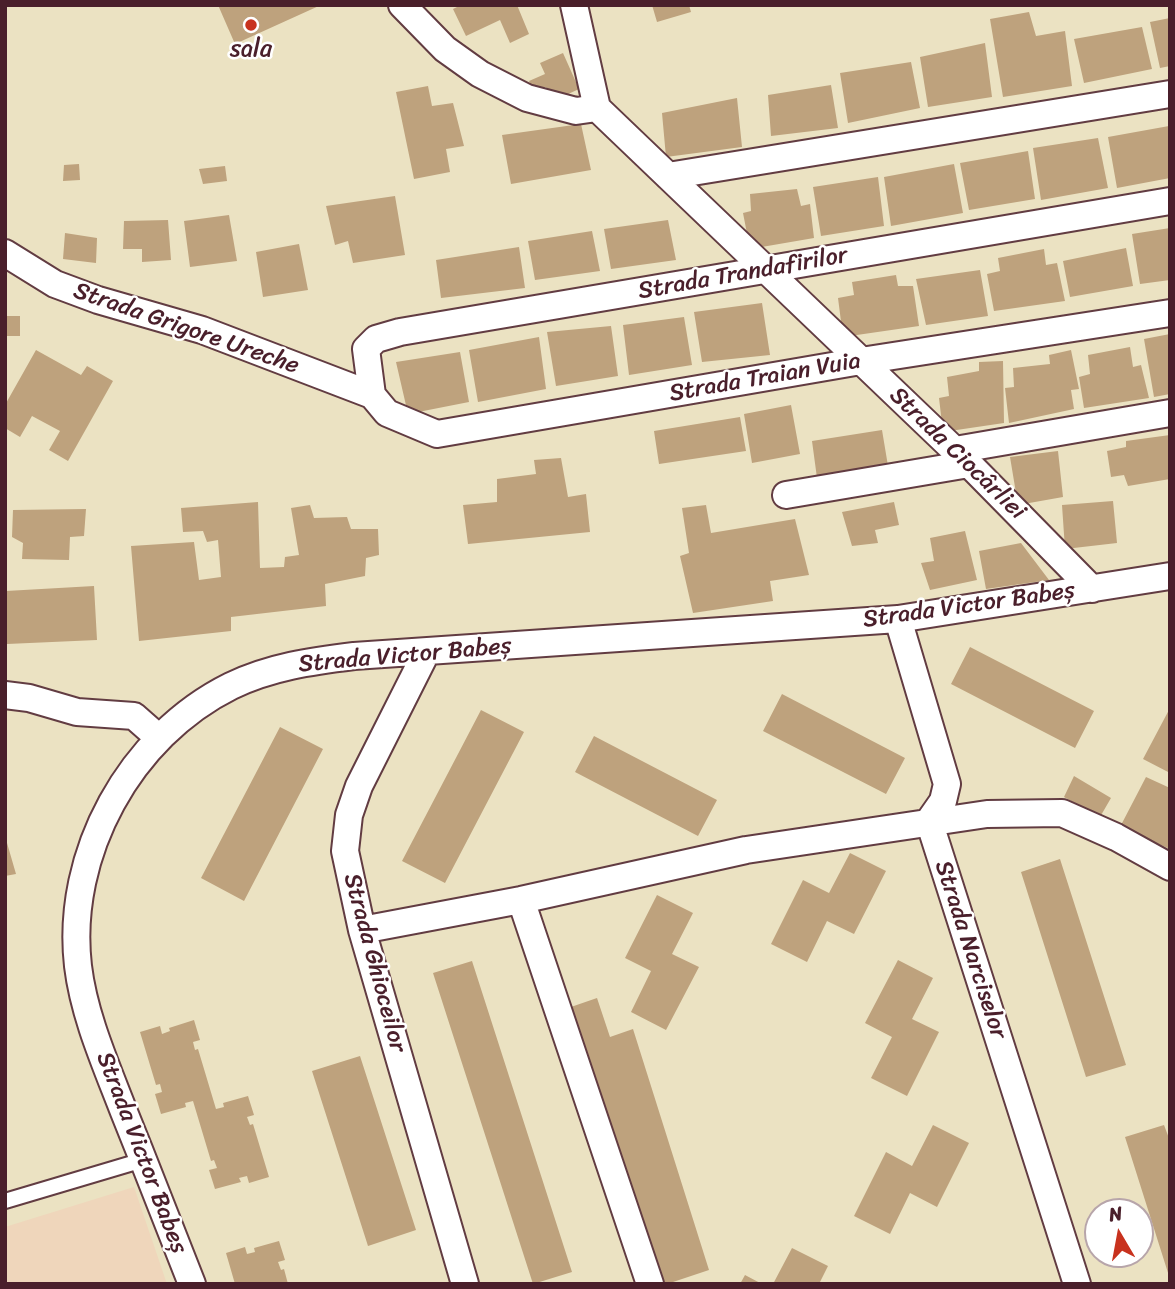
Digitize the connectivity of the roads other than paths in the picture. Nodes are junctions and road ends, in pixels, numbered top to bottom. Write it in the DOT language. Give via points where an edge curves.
graph roads {
  1 [pos="402,5"];
  2 [pos="574,5"];
  3 [pos="1170,94"];
  4 [pos="597,108"];
  5 [pos="668,176"];
  6 [pos="1170,201"];
  7 [pos="5,253"];
  8 [pos="766,271"];
  9 [pos="1170,313"];
  10 [pos="861,362"];
  11 [pos="372,395"];
  12 [pos="1170,413"];
  13 [pos="962,457"];
  14 [pos="786,495"];
  15 [pos="1170,576"];
  16 [pos="1092,589"];
  17 [pos="898,619"];
  18 [pos="427,651"];
  19 [pos="5,695"];
  20 [pos="159,738"];
  21 [pos="929,821"];
  22 [pos="1170,867"];
  23 [pos="522,900"];
  24 [pos="362,930"];
  25 [pos="143,1160"];
  26 [pos="5,1201"];
  27 [pos="643,1282"];
  28 [pos="192,1284"];
  29 [pos="465,1284"];
  30 [pos="1077,1284"];
  1 -- 4 [label="street" via="445,49 480,74 527,98 576,111"];
  2 -- 4 [label="street"];
  3 -- 5 [label="street"];
  4 -- 5 [label="street, Strada Ciocârliei"];
  5 -- 8 [label="street, Strada Ciocârliei"];
  6 -- 8 [label="street, Strada Trandafirilor"];
  7 -- 11 [label="street, Strada Grigore Ureche" via="55,285 202,330"];
  8 -- 10 [label="street, Strada Ciocârliei"];
  8 -- 11 [label="street, Strada Trandafirilor" via="376,339 366,349"];
  9 -- 10 [label="street, Strada Traian Vuia"];
  10 -- 11 [label="street, Strada Traian Vuia" via="437,434 387,413"];
  10 -- 13 [label="street, Strada Ciocârliei"];
  12 -- 13 [label="street"];
  13 -- 14 [label="street"];
  13 -- 16 [label="street, Strada Ciocârliei"];
  15 -- 16 [label="street, Strada Victor Babeș"];
  16 -- 17 [label="street, Strada Victor Babeș"];
  17 -- 18 [label="street, Strada Victor Babeș"];
  17 -- 21 [label="street" via="947,784 943,801"];
  18 -- 20 [label="street, Strada Victor Babeș" via="354,656 266,672 200,705"];
  18 -- 24 [label="street, Strada Ghioceilor" via="349,815 345,851"];
  19 -- 20 [label="street" via="77,712 134,716"];
  20 -- 25 [label="street, Strada Victor Babeș" via="120,788 98,832 83,877 76,938 88,1011"];
  21 -- 22 [label="street" via="987,814 1062,813 1116,836"];
  21 -- 23 [label="street" via="746,850"];
  21 -- 30 [label="street, Strada Narciselor"];
  23 -- 24 [label="street"];
  23 -- 27 [label="street"];
  24 -- 29 [label="street, Strada Ghioceilor"];
  25 -- 26 [label="lane"];
  25 -- 28 [label="street, Strada Victor Babeș"];
}
